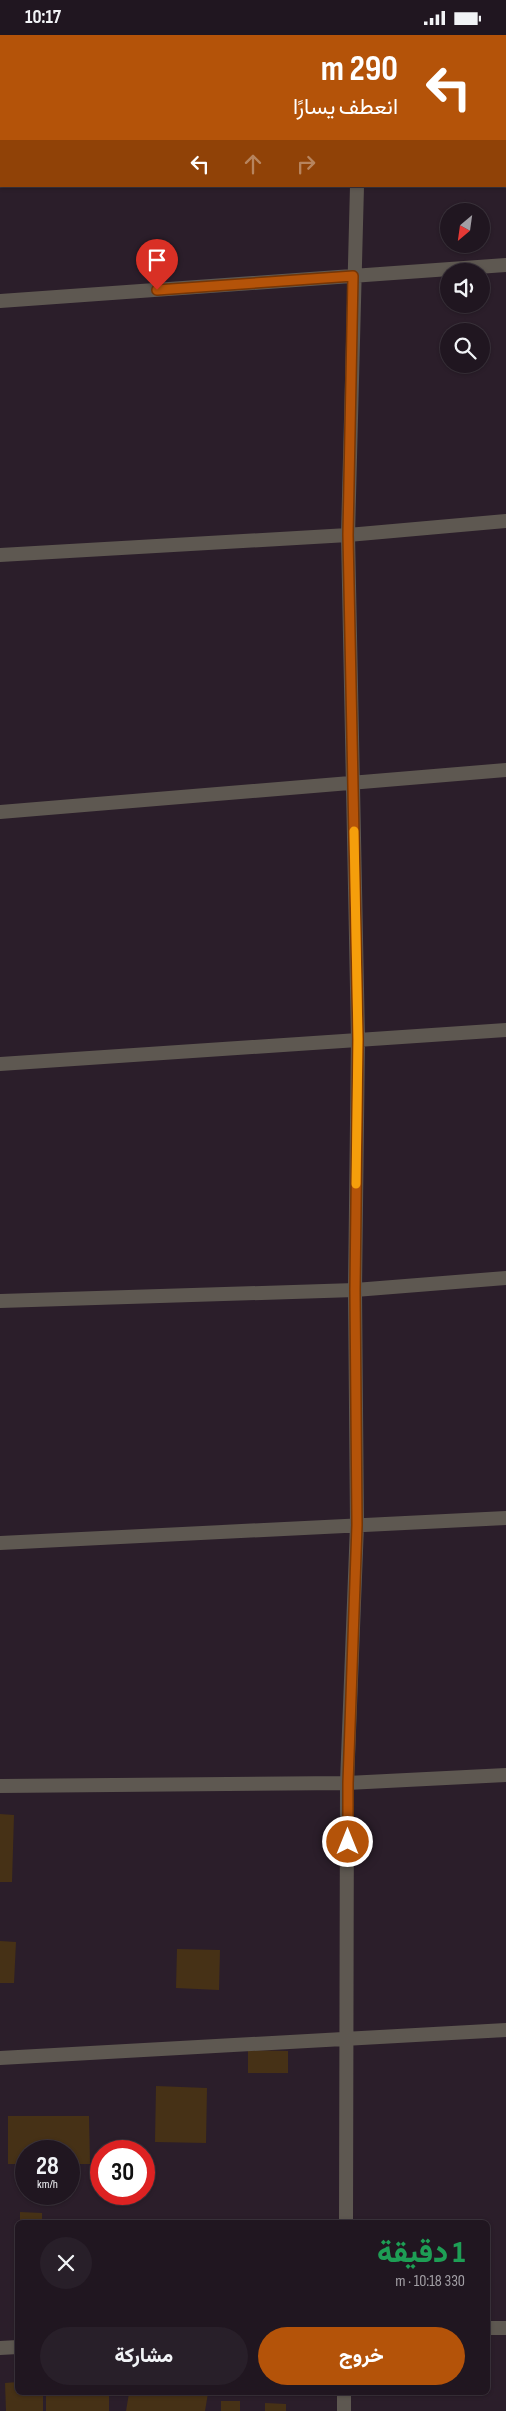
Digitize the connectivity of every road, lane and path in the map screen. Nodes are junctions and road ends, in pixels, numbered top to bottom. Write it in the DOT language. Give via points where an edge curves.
graph roads {
  1 [pos="357,187"];
  2 [pos="506,265"];
  3 [pos="353,276"];
  4 [pos="0,301"];
  5 [pos="506,521"];
  6 [pos="348,535"];
  7 [pos="0,555"];
  8 [pos="506,770"];
  9 [pos="353,782"];
  10 [pos="0,812"];
  11 [pos="506,1030"];
  12 [pos="358,1039"];
  13 [pos="0,1064"];
  14 [pos="506,1278"];
  15 [pos="355,1290"];
  16 [pos="0,1301"];
  17 [pos="506,1518"];
  18 [pos="357,1525"];
  19 [pos="0,1543"];
  20 [pos="506,1775"];
  21 [pos="348,1783"];
  22 [pos="0,1785"];
  23 [pos="506,2030"];
  24 [pos="348,2037"];
  25 [pos="0,2058"];
  26 [pos="346,2220"];
  27 [pos="490,2328"];
  28 [pos="506,2328"];
  29 [pos="15,2347"];
  30 [pos="0,2348"];
  31 [pos="344,2395"];
  32 [pos="344,2411"];
  1 -- 3 [label="street"];
  2 -- 3 [label="street"];
  3 -- 4 [label="street"];
  3 -- 6 [label="street"];
  5 -- 6 [label="street"];
  6 -- 7 [label="street"];
  6 -- 9 [label="street"];
  8 -- 9 [label="street"];
  9 -- 10 [label="street"];
  9 -- 12 [label="street"];
  11 -- 12 [label="street"];
  12 -- 13 [label="street"];
  12 -- 15 [label="street"];
  14 -- 15 [label="street"];
  15 -- 16 [label="street"];
  15 -- 18 [label="street"];
  17 -- 18 [label="street"];
  18 -- 19 [label="street"];
  18 -- 21 [label="street"];
  20 -- 21 [label="street"];
  21 -- 22 [label="street"];
  21 -- 24 [label="street"];
  23 -- 24 [label="street"];
  24 -- 25 [label="street"];
  24 -- 26 [label="street"];
  27 -- 28 [label="street"];
  29 -- 30 [label="street"];
  31 -- 32 [label="street"];
}
